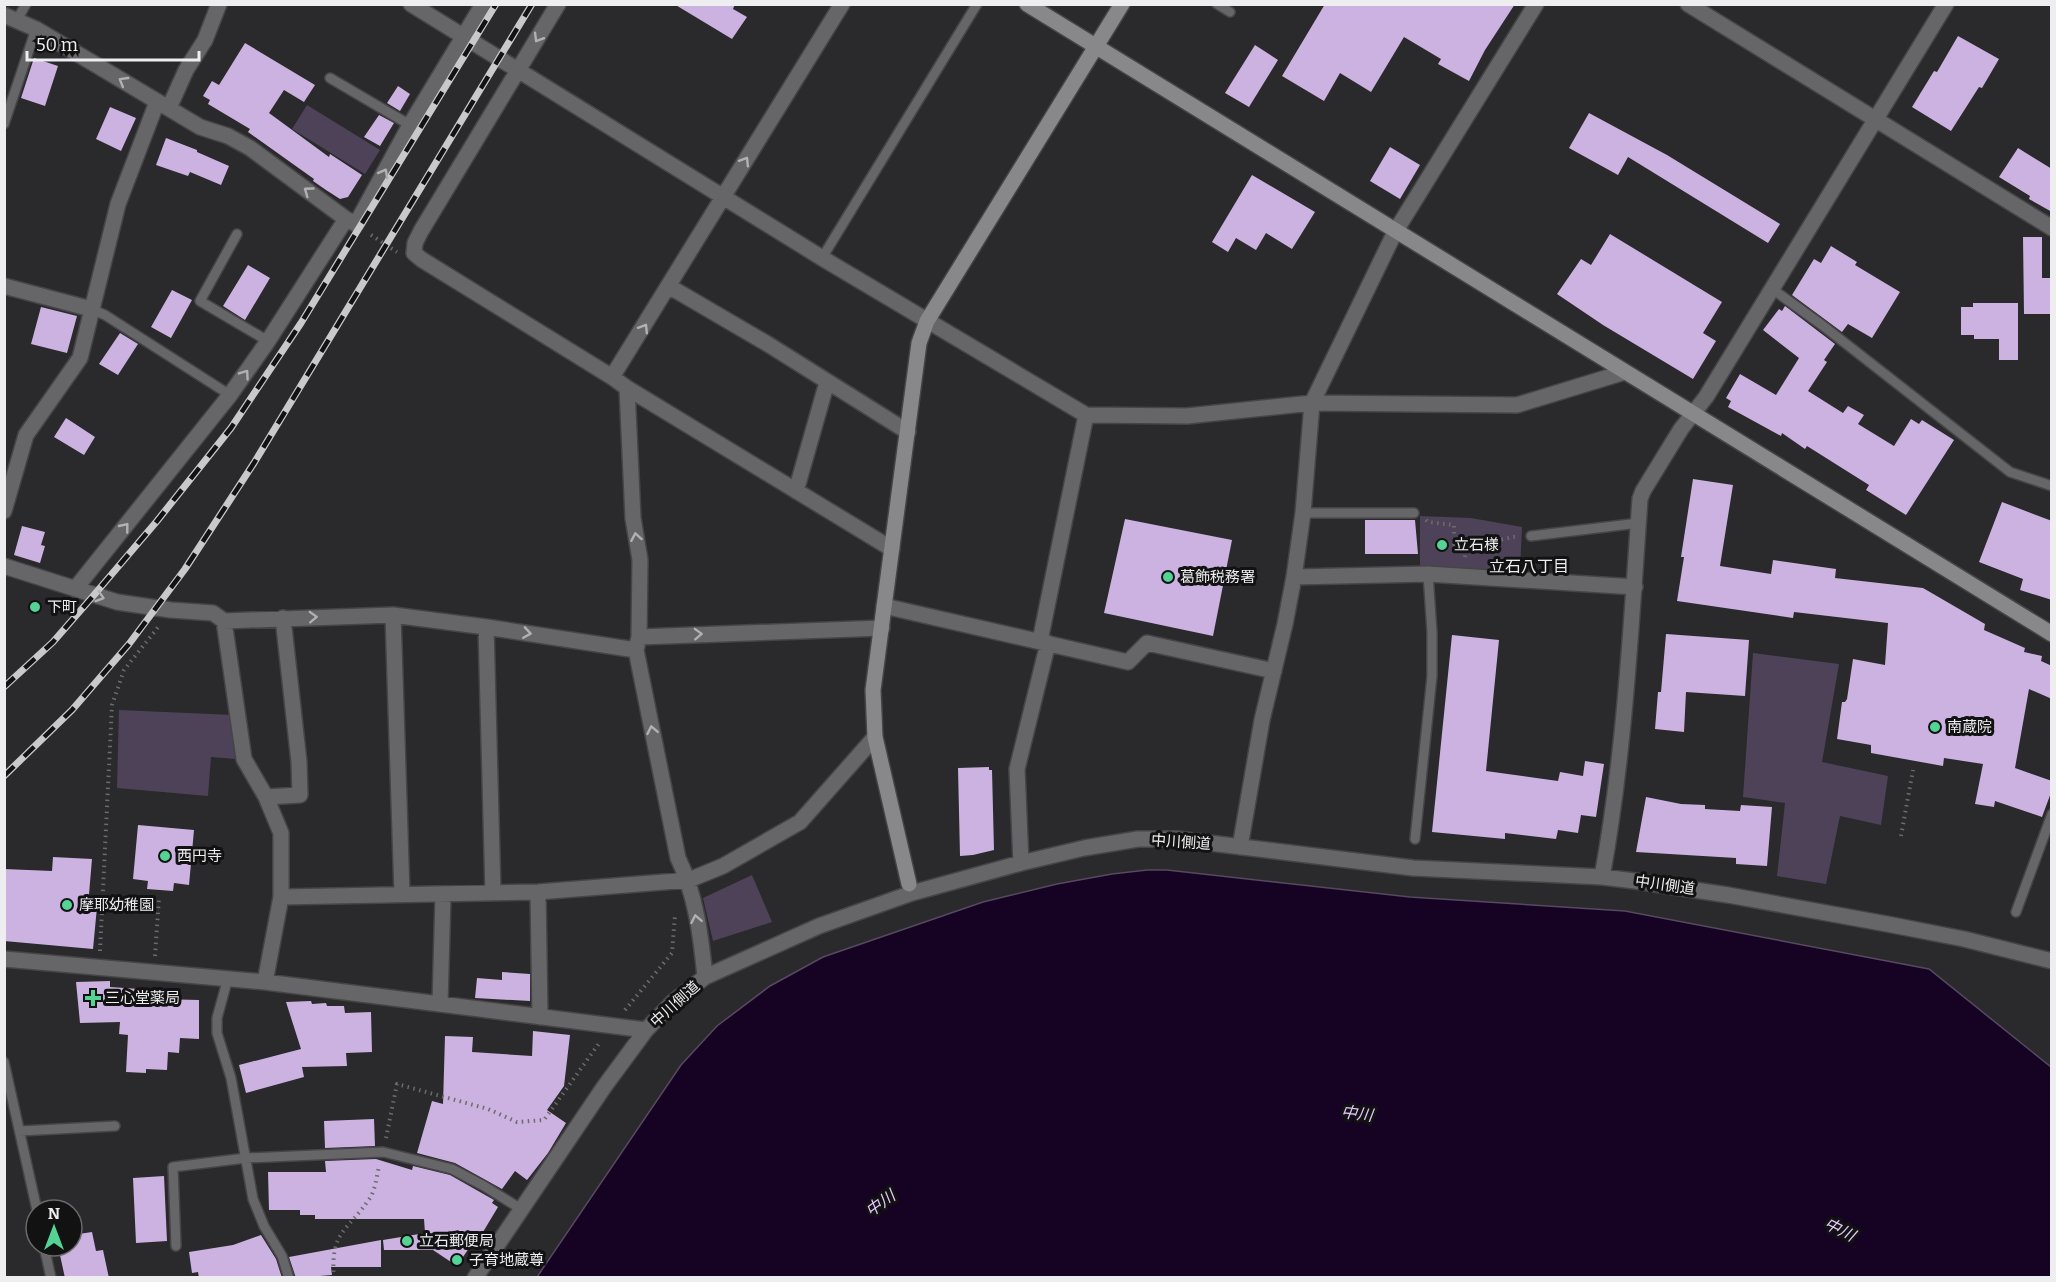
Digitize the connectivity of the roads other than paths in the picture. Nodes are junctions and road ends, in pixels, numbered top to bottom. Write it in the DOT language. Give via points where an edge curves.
graph roads {
  1 [pos="26,4"];
  2 [pos="219,4"];
  3 [pos="411,4"];
  4 [pos="483,4"];
  5 [pos="558,4"];
  6 [pos="842,4"];
  7 [pos="977,4"];
  8 [pos="1027,4"];
  9 [pos="1122,4"];
  10 [pos="1217,4"];
  11 [pos="1536,4"];
  12 [pos="1688,4"];
  13 [pos="1946,4"];
  14 [pos="1230,12"];
  15 [pos="11,18"];
  16 [pos="36,29"];
  17 [pos="463,37"];
  18 [pos="1096,47"];
  19 [pos="518,71"];
  20 [pos="330,78"];
  21 [pos="163,105"];
  22 [pos="1877,120"];
  23 [pos="4,124"];
  24 [pos="410,126"];
  25 [pos="723,196"];
  26 [pos="351,222"];
  27 [pos="2052,228"];
  28 [pos="1395,232"];
  29 [pos="237,234"];
  30 [pos="822,258"];
  31 [pos="4,286"];
  32 [pos="670,287"];
  33 [pos="1771,288"];
  34 [pos="91,309"];
  35 [pos="927,321"];
  36 [pos="268,341"];
  37 [pos="1625,372"];
  38 [pos="612,377"];
  39 [pos="827,382"];
  40 [pos="627,388"];
  41 [pos="230,395"];
  42 [pos="1312,403"];
  43 [pos="1692,414"];
  44 [pos="1086,415"];
  45 [pos="908,432"];
  46 [pos="2052,486"];
  47 [pos="796,491"];
  48 [pos="4,511"];
  49 [pos="1303,513"];
  50 [pos="1413,513"];
  51 [pos="1639,523"];
  52 [pos="1531,536"];
  53 [pos="892,549"];
  54 [pos="4,566"];
  55 [pos="1428,574"];
  56 [pos="1294,577"];
  57 [pos="1635,587"];
  58 [pos="75,589"];
  59 [pos="884,606"];
  60 [pos="393,615"];
  61 [pos="283,618"];
  62 [pos="224,621"];
  63 [pos="486,627"];
  64 [pos="882,628"];
  65 [pos="2052,634"];
  66 [pos="1044,642"];
  67 [pos="638,644"];
  68 [pos="1274,671"];
  69 [pos="875,736"];
  70 [pos="266,797"];
  71 [pos="2052,814"];
  72 [pos="1415,839"];
  73 [pos="1240,847"];
  74 [pos="1021,863"];
  75 [pos="1602,877"];
  76 [pos="684,881"];
  77 [pos="910,889"];
  78 [pos="538,892"];
  79 [pos="493,893"];
  80 [pos="402,894"];
  81 [pos="443,895"];
  82 [pos="281,897"];
  83 [pos="2016,912"];
  84 [pos="4,959"];
  85 [pos="2052,962"];
  86 [pos="705,976"];
  87 [pos="228,978"];
  88 [pos="265,982"];
  89 [pos="440,1004"];
  90 [pos="540,1017"];
  91 [pos="646,1030"];
  92 [pos="4,1062"];
  93 [pos="16,1113"];
  94 [pos="4,1115"];
  95 [pos="115,1126"];
  96 [pos="20,1131"];
  97 [pos="246,1158"];
  98 [pos="34,1198"];
  99 [pos="521,1209"];
  100 [pos="176,1246"];
  101 [pos="47,1258"];
  102 [pos="51,1278"];
  103 [pos="290,1278"];
  104 [pos="475,1278"];
  1 -- 15 [label="lane"];
  2 -- 21 [label="street" via="205,40"];
  3 -- 17 [label="street"];
  4 -- 17 [label="street"];
  5 -- 19 [label="street, one-way"];
  25 -- 6 [label="street, one-way"];
  7 -- 30 [label="lane"];
  8 -- 18 [label="street"];
  9 -- 18 [label="street"];
  10 -- 14 [label="lane"];
  11 -- 28 [label="street"];
  12 -- 22 [label="street"];
  13 -- 22 [label="street"];
  15 -- 16 [label="street"];
  21 -- 16 [label="street, one-way"];
  16 -- 23 [label="lane"];
  17 -- 19 [label="street"];
  17 -- 24 [label="street"];
  18 -- 28 [label="street"];
  18 -- 35 [label="street"];
  19 -- 25 [label="street"];
  19 -- 38 [label="street" via="421,231 414,253"];
  20 -- 24 [label="lane"];
  26 -- 21 [label="street, one-way" via="250,148 200,127"];
  21 -- 34 [label="street" via="118,204"];
  22 -- 27 [label="street"];
  22 -- 33 [label="street"];
  26 -- 24 [label="street, one-way"];
  25 -- 30 [label="street"];
  25 -- 32 [label="street"];
  26 -- 36 [label="street"];
  28 -- 37 [label="street"];
  28 -- 42 [label="street"];
  29 -- 36 [label="lane" via="200,301"];
  30 -- 35 [label="street"];
  31 -- 34 [label="street"];
  38 -- 32 [label="street, one-way"];
  32 -- 39 [label="street"];
  33 -- 43 [label="street"];
  33 -- 46 [label="lane" via="2010,472"];
  34 -- 41 [label="lane"];
  34 -- 48 [label="street" via="80,358 26,435"];
  35 -- 44 [label="street"];
  35 -- 45 [label="street" via="915,366"];
  41 -- 36 [label="street, one-way"];
  37 -- 42 [label="street" via="1517,405"];
  37 -- 43 [label="street"];
  38 -- 40 [label="street"];
  39 -- 45 [label="street"];
  39 -- 47 [label="street"];
  40 -- 47 [label="street"];
  67 -- 40 [label="street, one-way" via="640,560 633,518"];
  58 -- 41 [label="street, one-way"];
  42 -- 44 [label="street" via="1187,416"];
  42 -- 49 [label="street"];
  43 -- 51 [label="street" via="1643,491"];
  43 -- 65 [label="street"];
  44 -- 66 [label="street"];
  45 -- 53 [label="street"];
  47 -- 53 [label="street"];
  49 -- 50 [label="lane"];
  49 -- 56 [label="street"];
  51 -- 52 [label="lane"];
  51 -- 57 [label="street"];
  53 -- 59 [label="street"];
  54 -- 58 [label="street"];
  55 -- 56 [label="street"];
  55 -- 57 [label="street"];
  55 -- 72 [label="lane" via="1432,676"];
  56 -- 68 [label="street"];
  57 -- 75 [label="street" via="1613,817"];
  58 -- 62 [label="street, one-way" via="117,602 213,613"];
  59 -- 64 [label="street"];
  59 -- 66 [label="street"];
  61 -- 60 [label="street, one-way"];
  60 -- 63 [label="street"];
  60 -- 80 [label="street"];
  61 -- 62 [label="street"];
  61 -- 70 [label="street" via="300,795"];
  62 -- 70 [label="street" via="244,759"];
  63 -- 67 [label="street, one-way"];
  63 -- 79 [label="street"];
  67 -- 64 [label="street, one-way"];
  64 -- 69 [label="street" via="873,690"];
  66 -- 68 [label="street" via="1128,662 1147,643"];
  66 -- 74 [label="street" via="1017,769"];
  76 -- 67 [label="street, one-way"];
  68 -- 73 [label="street"];
  69 -- 76 [label="street" via="801,822 723,866"];
  69 -- 77 [label="street"];
  70 -- 82 [label="street" via="281,833"];
  71 -- 83 [label="lane"];
  73 -- 74 [label="street, 中川側道" via="1138,840"];
  73 -- 75 [label="street, 中川側道" via="1413,868"];
  74 -- 77 [label="street, 中川側道"];
  75 -- 85 [label="street, 中川側道" via="1887,924"];
  76 -- 78 [label="street"];
  86 -- 76 [label="street, one-way" via="702,947"];
  77 -- 86 [label="street, 中川側道"];
  78 -- 79 [label="street"];
  78 -- 90 [label="street"];
  79 -- 81 [label="street"];
  80 -- 81 [label="street"];
  80 -- 82 [label="street"];
  81 -- 89 [label="street"];
  82 -- 88 [label="street"];
  84 -- 87 [label="street"];
  86 -- 91 [label="street, 中川側道"];
  87 -- 88 [label="street"];
  87 -- 97 [label="lane" via="217,1033 231,1078"];
  88 -- 89 [label="street"];
  89 -- 90 [label="street"];
  90 -- 91 [label="street"];
  91 -- 99 [label="street, 中川側道"];
  92 -- 93 [label="lane"];
  93 -- 94 [label="lane"];
  93 -- 96 [label="lane"];
  95 -- 96 [label="lane"];
  96 -- 98 [label="lane"];
  97 -- 99 [label="lane" via="383,1152 452,1169"];
  97 -- 100 [label="lane" via="173,1167"];
  97 -- 103 [label="lane" via="253,1199"];
  99 -- 104 [label="street, 中川側道"];
  101 -- 102 [label="lane"];
}
